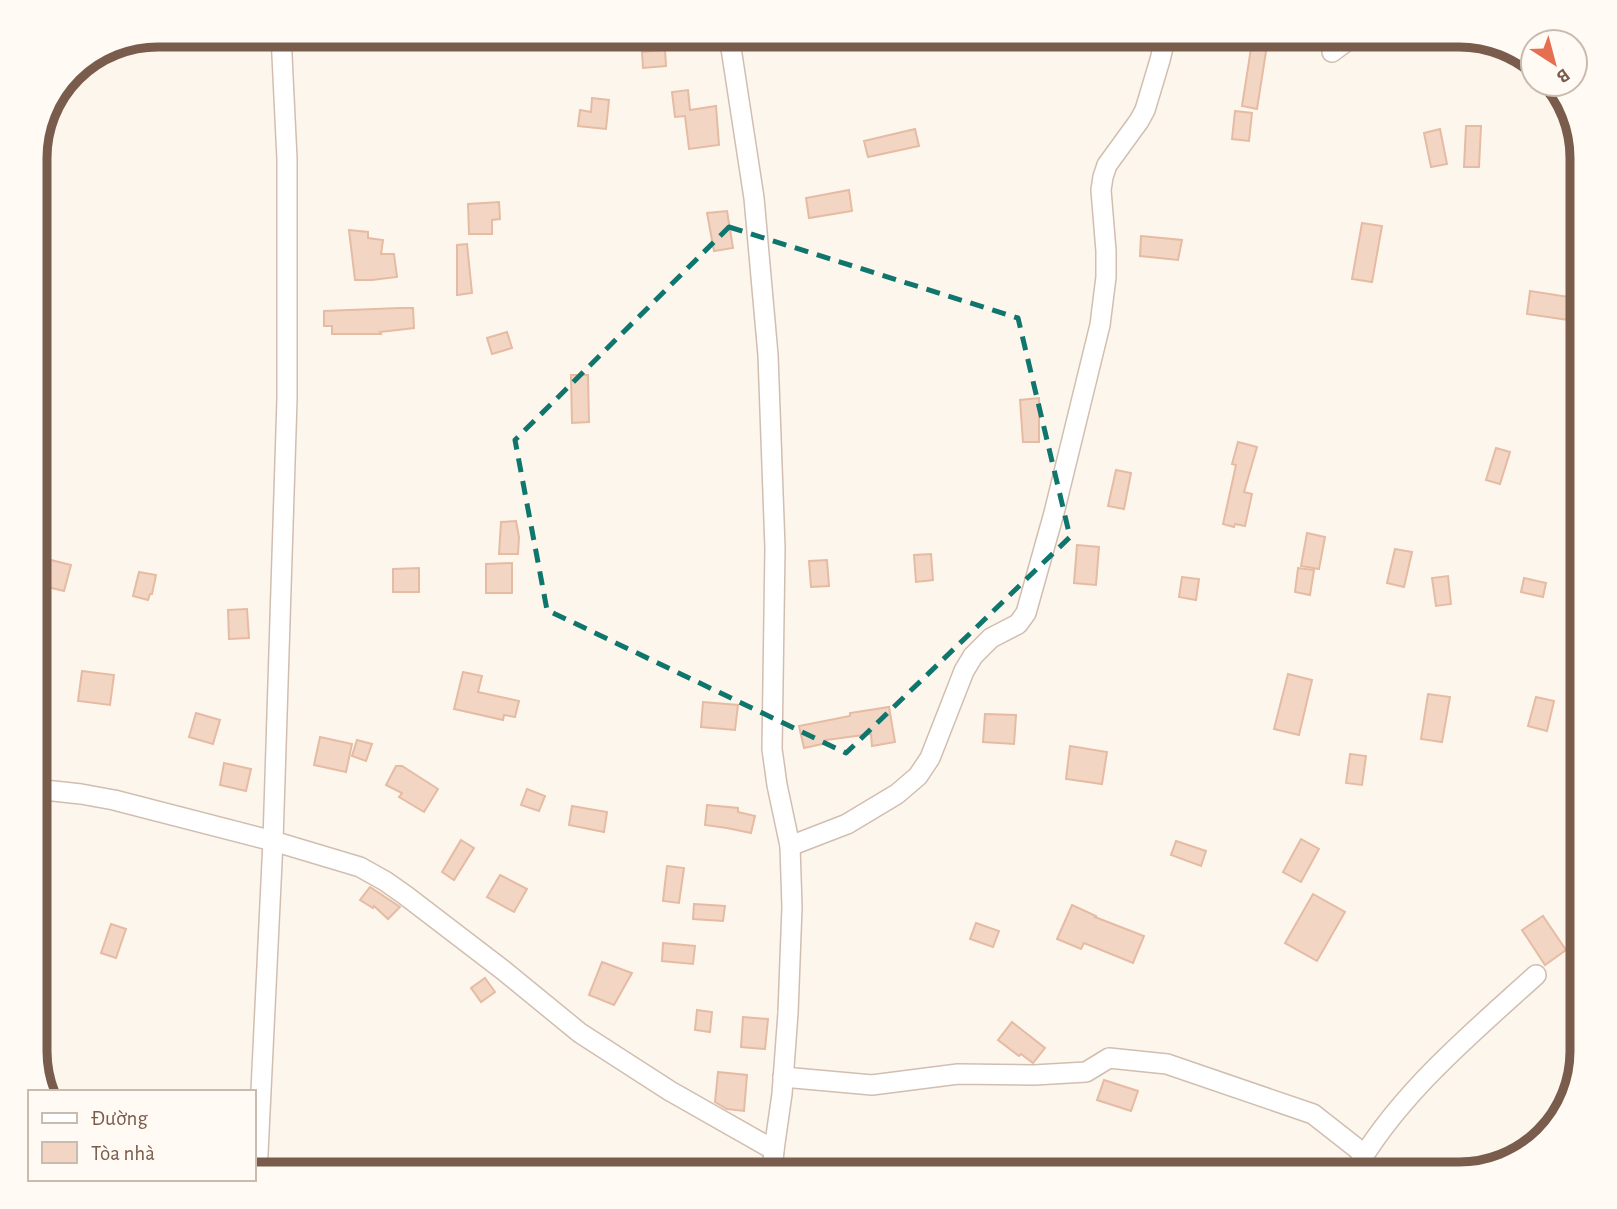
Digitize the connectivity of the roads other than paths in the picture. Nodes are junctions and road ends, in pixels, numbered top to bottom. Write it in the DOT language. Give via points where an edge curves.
graph roads {
  1 [pos="282,47"];
  2 [pos="731,47"];
  3 [pos="1163,47"];
  4 [pos="1339,47"];
  5 [pos="1332,52"];
  6 [pos="47,790"];
  7 [pos="273,841"];
  8 [pos="790,846"];
  9 [pos="1536,975"];
  10 [pos="783,1077"];
  11 [pos="774,1150"];
  12 [pos="1364,1154"];
  13 [pos="258,1162"];
  14 [pos="773,1162"];
  15 [pos="1360,1162"];
  1 -- 7 [label="street" via="287,159 287,399"];
  2 -- 8 [label="street" via="754,198 768,355 775,548 772,749"];
  3 -- 8 [label="street" via="1145,110 1103,177 1106,277 1100,325 1026,613 1018,624 991,638 964,671 939,738 918,776 847,824"];
  4 -- 5 [label="street"];
  6 -- 7 [label="street" via="114,800"];
  7 -- 11 [label="street" via="360,867 385,881 580,1033"];
  7 -- 13 [label="street"];
  8 -- 10 [label="street" via="792,907"];
  9 -- 12 [label="street" via="1437,1066"];
  10 -- 11 [label="street"];
  10 -- 12 [label="street" via="872,1085 958,1074 1086,1072 1109,1058 1167,1065 1313,1114"];
  11 -- 14 [label="street"];
  12 -- 15 [label="street"];
}
